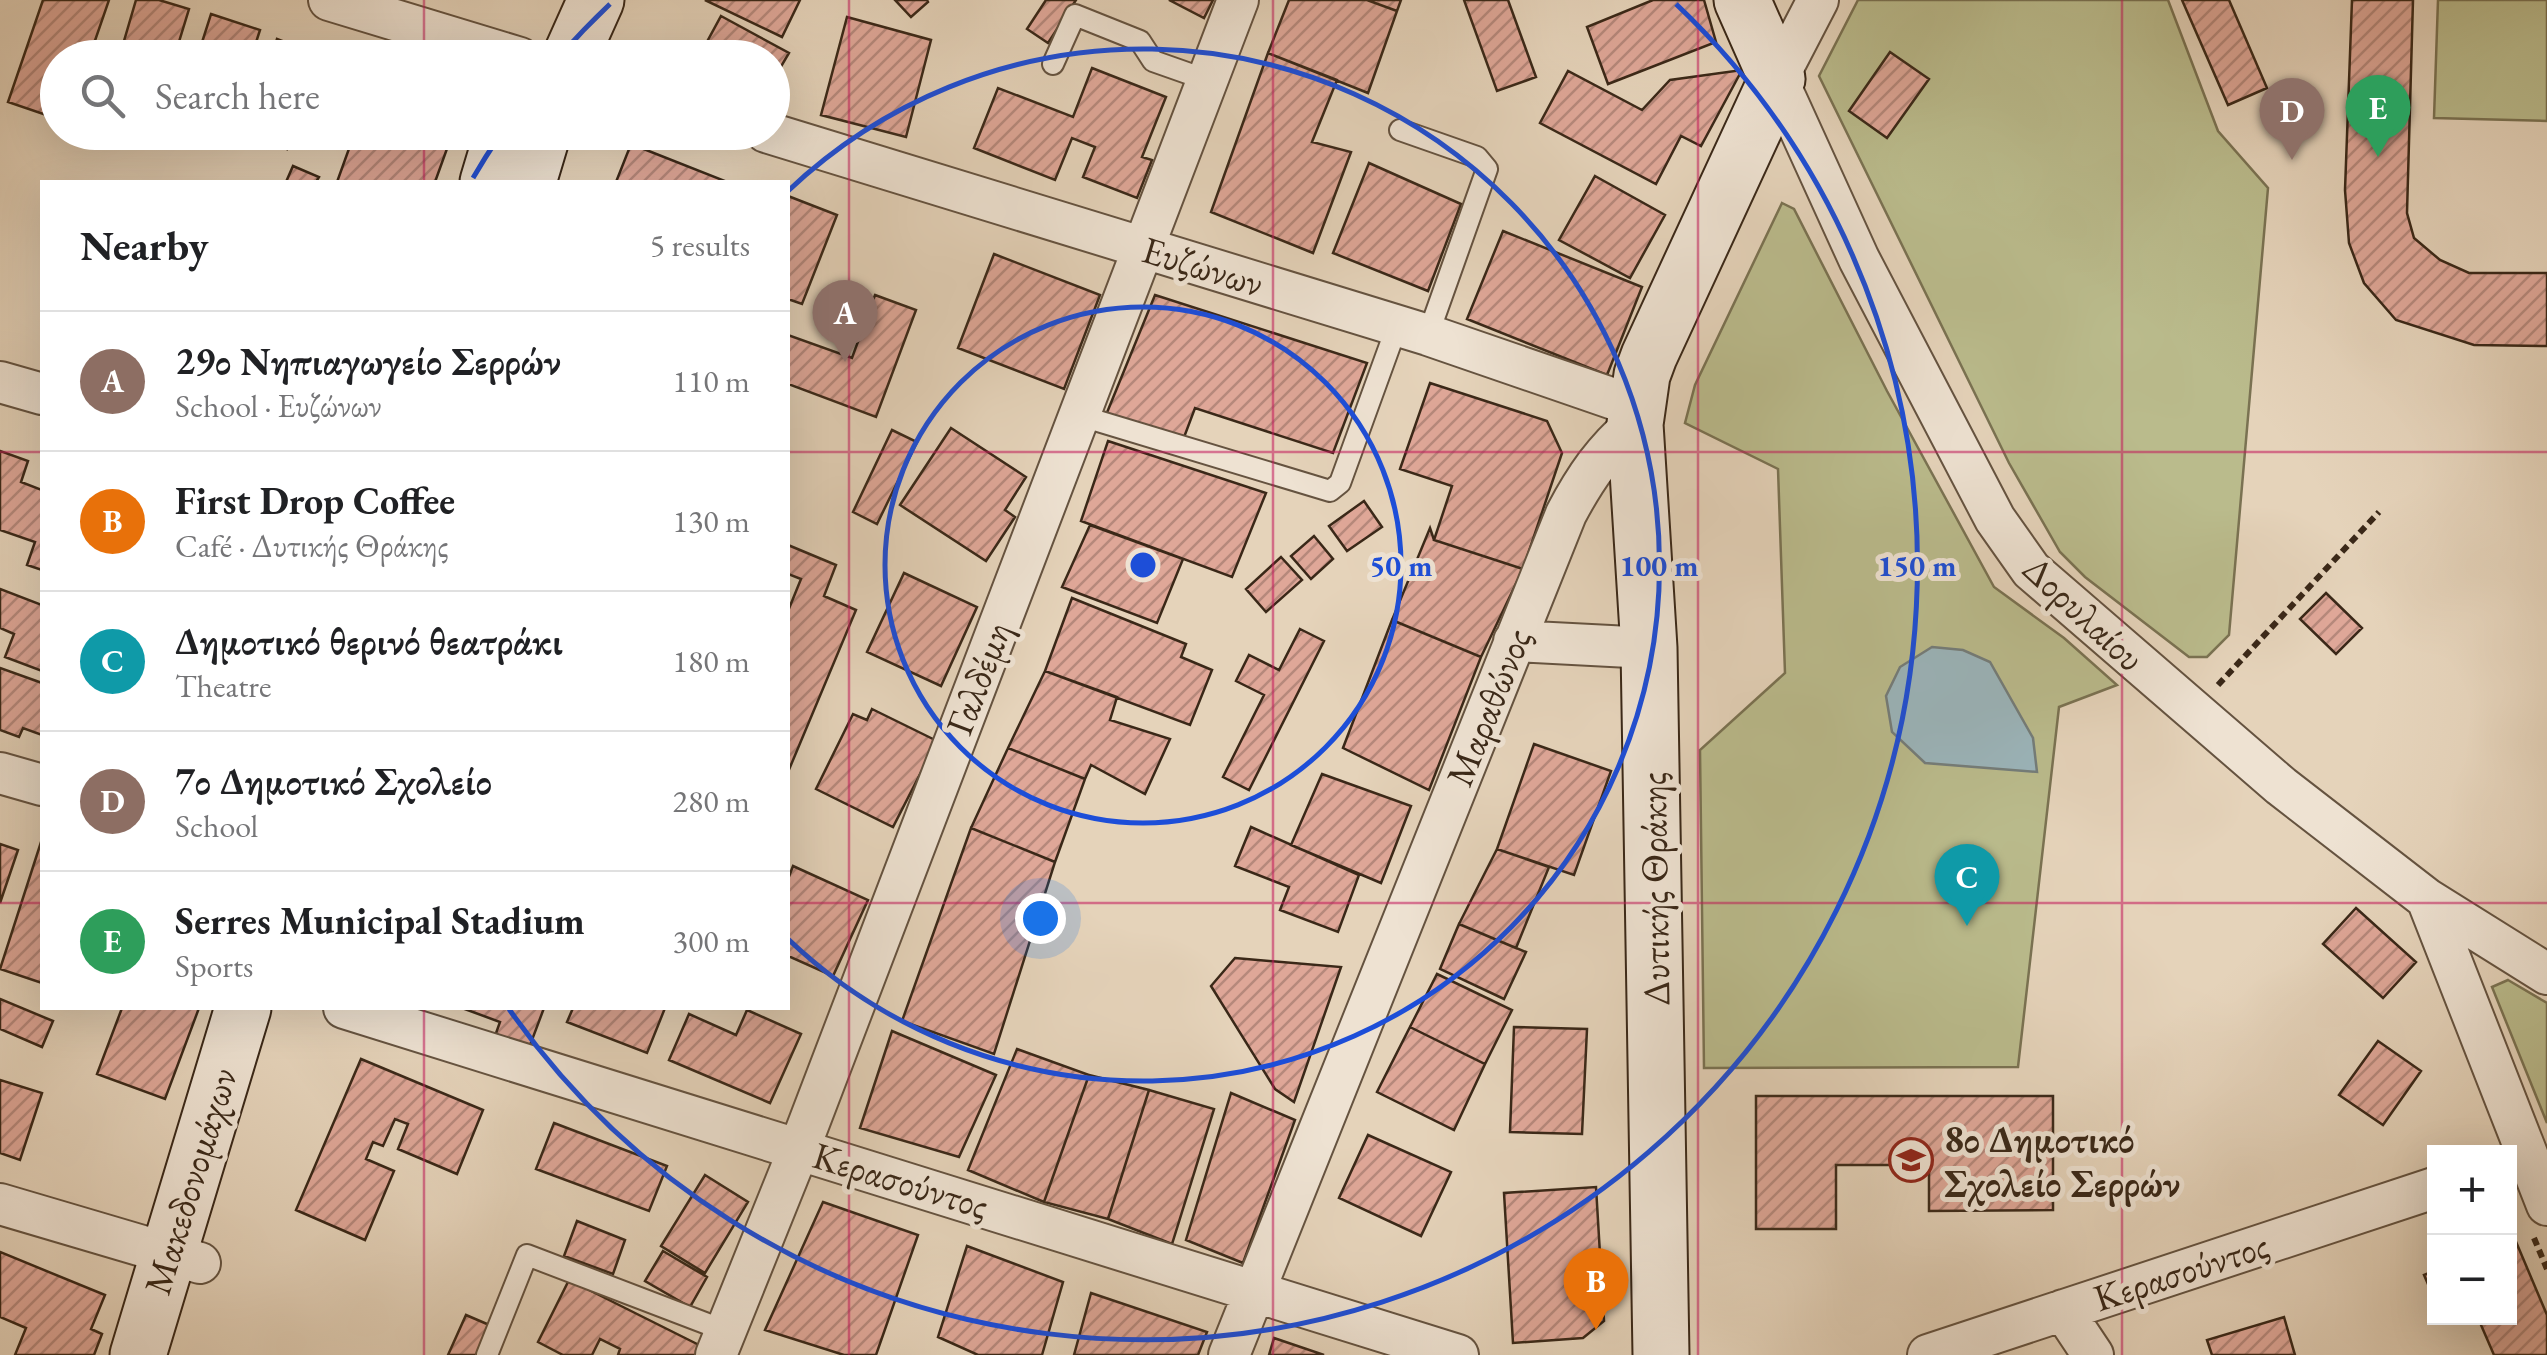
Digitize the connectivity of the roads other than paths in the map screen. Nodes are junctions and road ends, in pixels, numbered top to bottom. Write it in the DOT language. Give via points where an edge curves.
graph roads {
  1 [pos="328,0"];
  2 [pos="554,0"];
  3 [pos="596,0"];
  4 [pos="1238,0"];
  5 [pos="1742,0"];
  6 [pos="1818,0"];
  7 [pos="460,40"];
  8 [pos="537,40"];
  9 [pos="578,40"];
  10 [pos="1052,64"];
  11 [pos="1777,79"];
  12 [pos="1207,80"];
  13 [pos="1400,130"];
  14 [pos="790,139"];
  15 [pos="498,150"];
  16 [pos="538,150"];
  17 [pos="489,180"];
  18 [pos="529,180"];
  19 [pos="1142,248"];
  20 [pos="1412,331"];
  21 [pos="0,382"];
  22 [pos="40,393"];
  23 [pos="1078,415"];
  24 [pos="1636,415"];
  25 [pos="1514,640"];
  26 [pos="1649,648"];
  27 [pos="0,773"];
  28 [pos="40,785"];
  29 [pos="2427,899"];
  30 [pos="2547,974"];
  31 [pos="243,1010"];
  32 [pos="277,1010"];
  33 [pos="350,1010"];
  34 [pos="799,1149"];
  35 [pos="2529,1164"];
  36 [pos="2427,1190"];
  37 [pos="0,1204"];
  38 [pos="2547,1205"];
  39 [pos="184,1258"];
  40 [pos="1254,1289"];
  41 [pos="2064,1310"];
  42 [pos="721,1343"];
  43 [pos="138,1355"];
  44 [pos="173,1355"];
  45 [pos="487,1355"];
  46 [pos="1229,1355"];
  47 [pos="1458,1355"];
  48 [pos="1660,1355"];
  49 [pos="1928,1355"];
  50 [pos="2093,1355"];
  1 -- 7 [label="street"];
  2 -- 8 [label="street"];
  3 -- 9 [label="street"];
  4 -- 12 [label="street, Γαλδέμη"];
  5 -- 11 [label="street, Δορυλαίου"];
  6 -- 11 [label="street"];
  10 -- 12 [label="lane" via="1076,16 1140,40 1152,61"];
  11 -- 24 [label="street" via="1649,356"];
  11 -- 29 [label="street, Δορυλαίου" via="1859,258 1995,519 2031,570 2281,786"];
  12 -- 19 [label="street, Γαλδέμη"];
  13 -- 20 [label="lane" via="1477,157 1486,170"];
  14 -- 19 [label="street, Ευζώνων"];
  15 -- 17 [label="street"];
  16 -- 18 [label="street"];
  19 -- 20 [label="street, Ευζώνων"];
  19 -- 23 [label="street, Γαλδέμη"];
  20 -- 23 [label="lane" via="1330,492"];
  20 -- 24 [label="street, Ευζώνων"];
  21 -- 22 [label="street"];
  23 -- 34 [label="street, Γαλδέμη"];
  24 -- 25 [label="street, Μαραθώνος" via="1588,473"];
  24 -- 26 [label="street, Δυτικής Θράκης"];
  25 -- 26 [label="street"];
  25 -- 40 [label="street, Μαραθώνος"];
  26 -- 48 [label="street, Δυτικής Θράκης"];
  27 -- 28 [label="street"];
  29 -- 30 [label="street, Δορυλαίου"];
  29 -- 35 [label="street"];
  31 -- 39 [label="street, Μακεδονομάχων"];
  32 -- 39 [label="street, Μακεδονομάχων"];
  33 -- 34 [label="street, Κερασούντος"];
  34 -- 40 [label="street, Κερασούντος"];
  34 -- 42 [label="street, Γαλδέμη"];
  35 -- 38 [label="street"];
  36 -- 41 [label="street, Κερασούντος"];
  37 -- 39 [label="street"];
  39 -- 43 [label="street, Μακεδονομάχων"];
  39 -- 44 [label="street, Μακεδονομάχων"];
  40 -- 46 [label="street, Μαραθώνος"];
  40 -- 47 [label="street, Κερασούντος"];
  41 -- 49 [label="street, Κερασούντος"];
  41 -- 50 [label="street"];
  42 -- 45 [label="lane" via="528,1256"];
}
